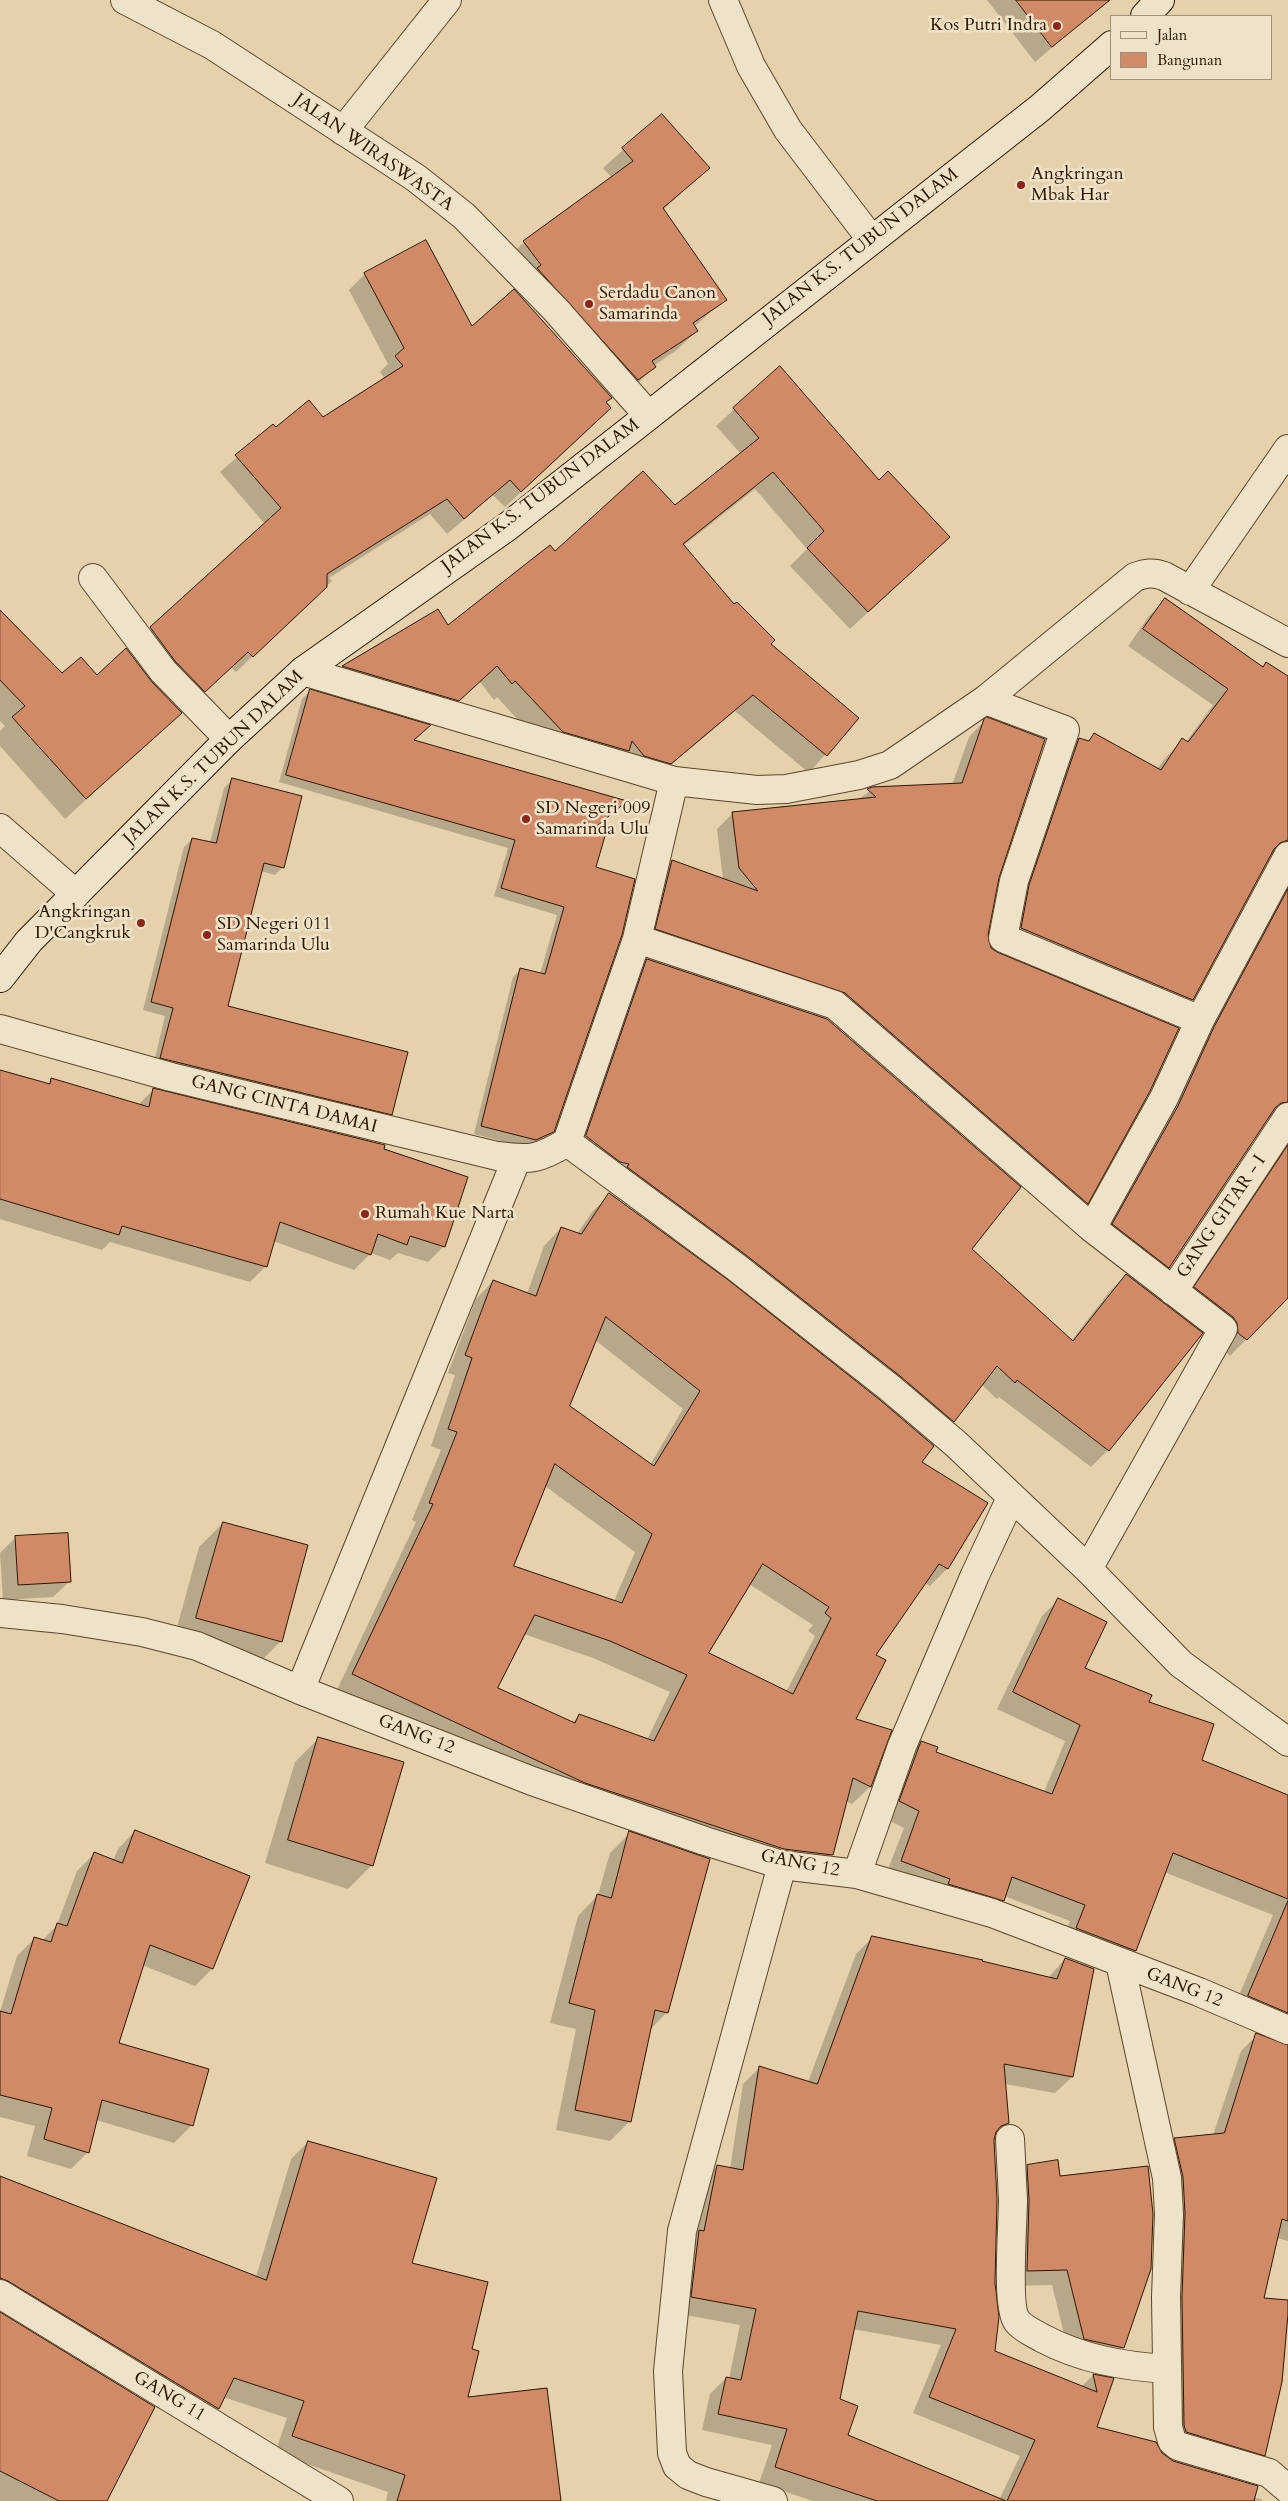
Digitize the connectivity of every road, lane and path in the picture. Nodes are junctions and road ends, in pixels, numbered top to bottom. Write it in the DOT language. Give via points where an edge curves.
graph roads {
  1 [pos="125,0"];
  2 [pos="447,0"];
  3 [pos="723,0"];
  4 [pos="1160,0"];
  5 [pos="1146,15"];
  6 [pos="1110,47"];
  7 [pos="343,130"];
  8 [pos="871,239"];
  9 [pos="648,415"];
  10 [pos="1288,448"];
  11 [pos="93,578"];
  12 [pos="1190,591"];
  13 [pos="1288,643"];
  14 [pos="304,671"];
  15 [pos="985,700"];
  16 [pos="229,739"];
  17 [pos="674,781"];
  18 [pos="0,828"];
  19 [pos="1288,856"];
  20 [pos="76,894"];
  21 [pos="637,939"];
  22 [pos="0,978"];
  23 [pos="1200,1020"];
  24 [pos="0,1028"];
  25 [pos="1288,1118"];
  26 [pos="567,1142"];
  27 [pos="517,1158"];
  28 [pos="1092,1228"];
  29 [pos="1172,1291"];
  30 [pos="1011,1498"];
  31 [pos="1088,1569"];
  32 [pos="0,1612"];
  33 [pos="292,1687"];
  34 [pos="1288,1742"];
  35 [pos="782,1864"];
  36 [pos="857,1874"];
  37 [pos="1120,1963"];
  38 [pos="1288,2030"];
  39 [pos="1010,2138"];
  40 [pos="0,2294"];
  41 [pos="1167,2369"];
  42 [pos="1279,2481"];
  43 [pos="339,2501"];
  44 [pos="773,2501"];
  1 -- 7 [label="street, JALAN WIRASWASTA" via="212,45"];
  2 -- 7 [label="street"];
  3 -- 8 [label="street" via="751,66 788,130"];
  4 -- 5 [label="street"];
  6 -- 8 [label="street, JALAN K.S. TUBUN DALAM" via="1040,108"];
  7 -- 9 [label="street, JALAN WIRASWASTA" via="416,178 464,216 555,309"];
  8 -- 9 [label="street, JALAN K.S. TUBUN DALAM"];
  9 -- 14 [label="street, JALAN K.S. TUBUN DALAM" via="506,527"];
  10 -- 12 [label="street"];
  11 -- 16 [label="street" via="163,671"];
  12 -- 13 [label="street"];
  12 -- 15 [label="street" via="1154,572 1135,576"];
  14 -- 16 [label="street, JALAN K.S. TUBUN DALAM"];
  14 -- 17 [label="street"];
  15 -- 17 [label="street" via="890,766 859,775 786,789 757,790"];
  15 -- 23 [label="street" via="1065,730 1014,881 1003,938"];
  16 -- 20 [label="street, JALAN K.S. TUBUN DALAM"];
  17 -- 21 [label="street"];
  18 -- 20 [label="street"];
  19 -- 23 [label="street"];
  20 -- 22 [label="street, JALAN K.S. TUBUN DALAM" via="29,941"];
  21 -- 26 [label="street"];
  21 -- 28 [label="street" via="834,1005"];
  23 -- 28 [label="street" via="1164,1098"];
  24 -- 27 [label="street, GANG CINTA DAMAI" via="172,1077 405,1136"];
  25 -- 29 [label="street, GANG GITAR - I"];
  26 -- 27 [label="street, GANG CINTA DAMAI" via="548,1154 528,1160"];
  26 -- 30 [label="street" via="736,1267 890,1388 956,1444"];
  27 -- 33 [label="street"];
  28 -- 29 [label="street"];
  29 -- 31 [label="street" via="1224,1331"];
  30 -- 31 [label="street"];
  30 -- 36 [label="street" via="902,1746"];
  31 -- 34 [label="street" via="1181,1664"];
  32 -- 33 [label="street, GANG 12" via="142,1632 198,1646"];
  33 -- 35 [label="street, GANG 12" via="532,1781"];
  35 -- 36 [label="street, GANG 12"];
  35 -- 44 [label="street" via="682,2231 668,2371 672,2452 677,2466 688,2475 706,2482"];
  36 -- 37 [label="street, GANG 12" via="992,1912"];
  37 -- 38 [label="street, GANG 12"];
  37 -- 41 [label="street" via="1167,2178"];
  39 -- 41 [label="street" via="1012,2287 1016,2320 1066,2351 1126,2366"];
  40 -- 43 [label="street, GANG 11"];
  41 -- 42 [label="street" via="1168,2427 1172,2441 1178,2446"];
}
